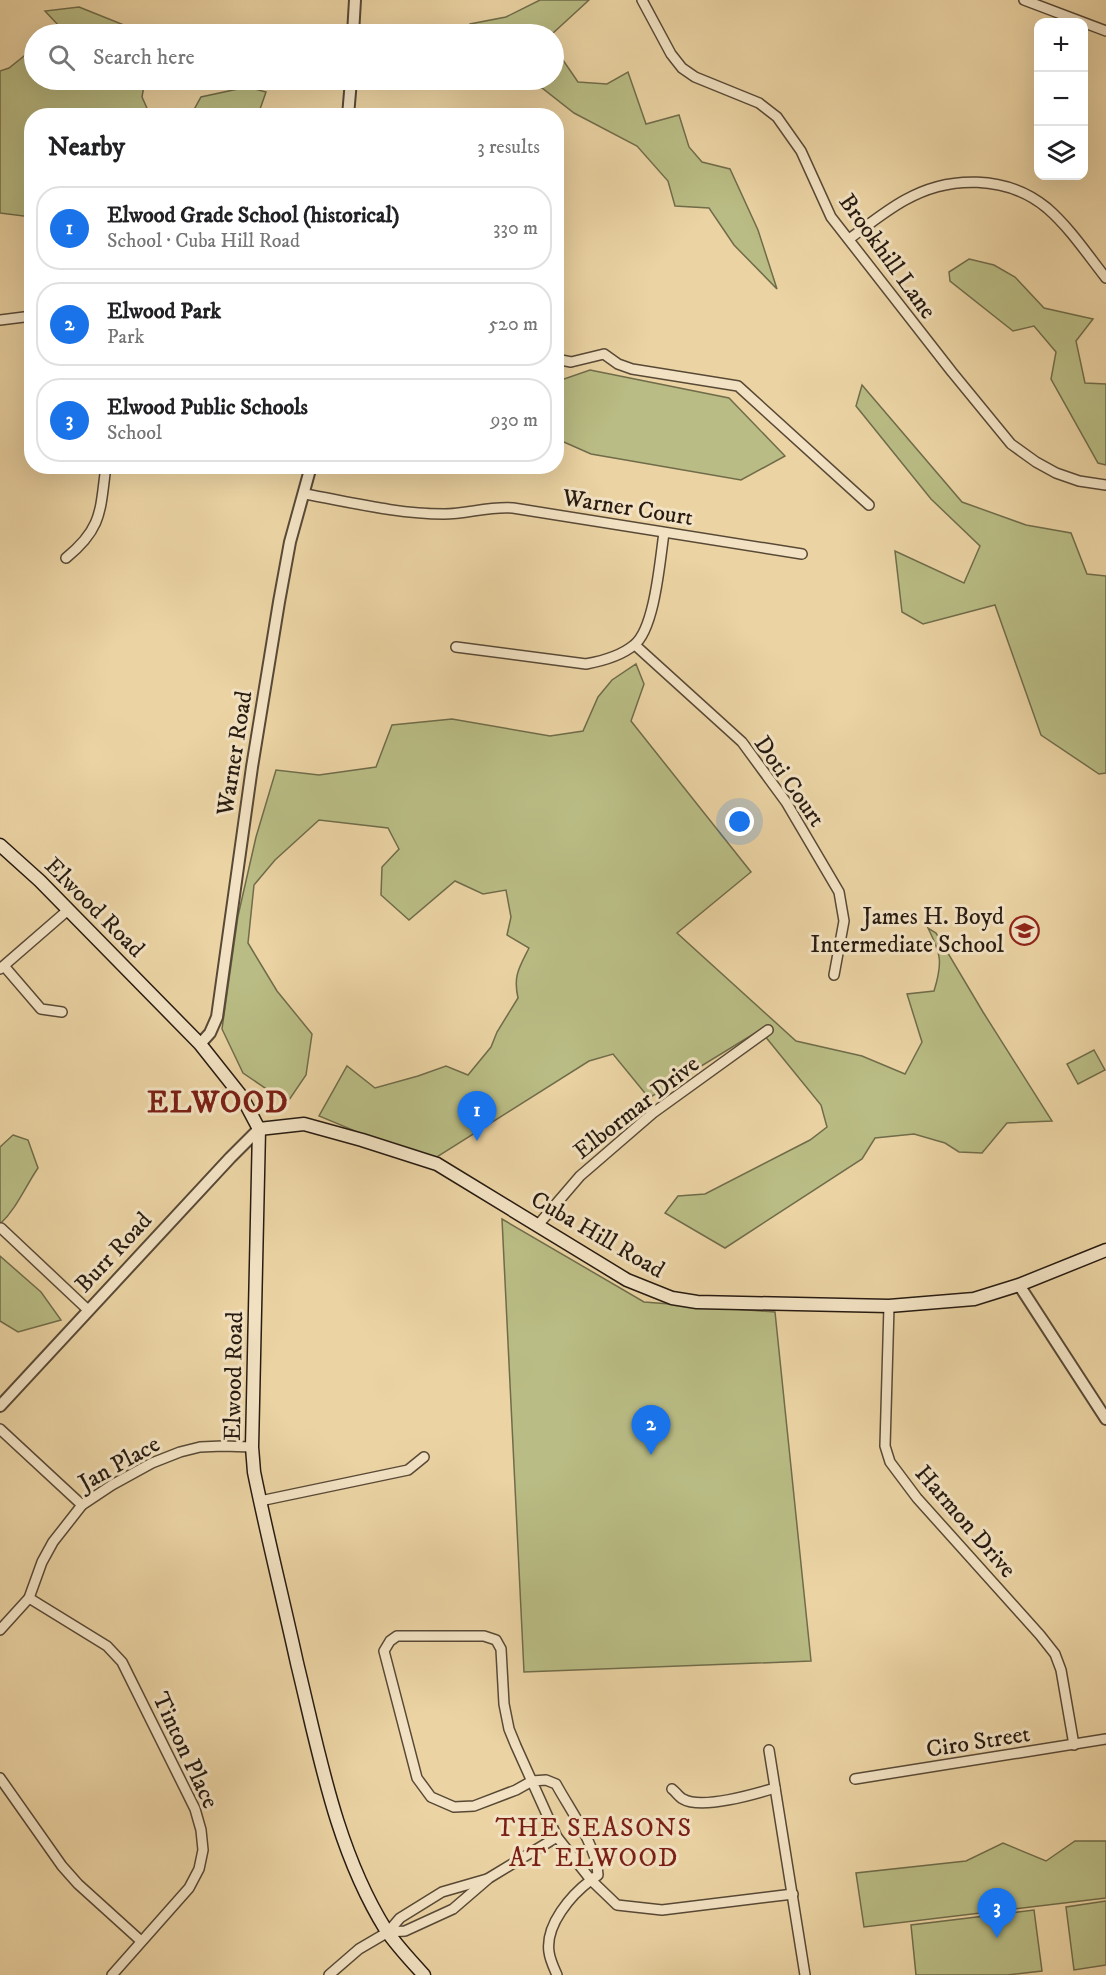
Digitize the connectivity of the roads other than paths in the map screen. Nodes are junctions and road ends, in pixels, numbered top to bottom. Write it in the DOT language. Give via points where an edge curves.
graph roads {
  1 [pos="355,0"];
  2 [pos="642,0"];
  3 [pos="1024,0"];
  4 [pos="354,24"];
  5 [pos="1106,31"];
  6 [pos="350,90"];
  7 [pos="349,108"];
  8 [pos="849,239"];
  9 [pos="1106,278"];
  10 [pos="24,317"];
  11 [pos="0,320"];
  12 [pos="564,361"];
  13 [pos="104,474"];
  14 [pos="309,474"];
  15 [pos="1106,485"];
  16 [pos="305,494"];
  17 [pos="869,505"];
  18 [pos="664,533"];
  19 [pos="802,554"];
  20 [pos="66,558"];
  21 [pos="635,645"];
  22 [pos="456,646"];
  23 [pos="0,844"];
  24 [pos="68,910"];
  25 [pos="2,968"];
  26 [pos="834,975"];
  27 [pos="62,1012"];
  28 [pos="768,1030"];
  29 [pos="200,1044"];
  30 [pos="259,1129"];
  31 [pos="538,1225"];
  32 [pos="1,1228"];
  33 [pos="1106,1251"];
  34 [pos="1019,1285"];
  35 [pos="889,1306"];
  36 [pos="88,1310"];
  37 [pos="0,1406"];
  38 [pos="1106,1419"];
  39 [pos="0,1429"];
  40 [pos="252,1447"];
  41 [pos="424,1457"];
  42 [pos="260,1501"];
  43 [pos="82,1504"];
  44 [pos="29,1598"];
  45 [pos="0,1630"];
  46 [pos="1106,1739"];
  47 [pos="1074,1745"];
  48 [pos="770,1750"];
  49 [pos="0,1778"];
  50 [pos="855,1779"];
  51 [pos="532,1781"];
  52 [pos="775,1788"];
  53 [pos="672,1789"];
  54 [pos="557,1837"];
  55 [pos="489,1878"];
  56 [pos="591,1880"];
  57 [pos="793,1893"];
  58 [pos="388,1932"];
  59 [pos="141,1941"];
  60 [pos="112,1975"];
  61 [pos="329,1975"];
  62 [pos="424,1975"];
  63 [pos="557,1975"];
  64 [pos="805,1975"];
  1 -- 4 [label="street"];
  2 -- 8 [label="street, Brookhill Lane" via="670,54 682,68 759,103 777,117 801,151 831,217"];
  3 -- 5 [label="street"];
  6 -- 7 [label="street"];
  8 -- 9 [label="street" via="926,190 951,183 1002,185 1046,207"];
  8 -- 15 [label="street, Brookhill Lane" via="1011,444 1056,473"];
  10 -- 11 [label="street"];
  12 -- 17 [label="street" via="604,354 632,369 738,386"];
  13 -- 20 [label="street" via="99,518 90,536"];
  14 -- 16 [label="street, Warner Road"];
  16 -- 18 [label="street, Warner Court" via="423,514 513,508"];
  16 -- 29 [label="street, Warner Road" via="290,542 279,602 217,1017"];
  18 -- 19 [label="street, Warner Court"];
  18 -- 21 [label="street" via="649,622"];
  21 -- 22 [label="street" via="603,661 586,664"];
  21 -- 26 [label="street, Doti Court" via="742,742 786,802 839,892 844,921"];
  23 -- 24 [label="main road, Elwood Road"];
  24 -- 25 [label="street"];
  24 -- 29 [label="main road, Elwood Road"];
  25 -- 27 [label="street" via="41,1009"];
  28 -- 31 [label="street, Elbormar Drive" via="652,1113 580,1176"];
  29 -- 30 [label="main road, Elwood Road" via="242,1096"];
  30 -- 31 [label="main road, Cuba Hill Road" via="304,1124 437,1164"];
  30 -- 36 [label="street, Burr Road"];
  30 -- 40 [label="main road, Elwood Road"];
  31 -- 35 [label="main road, Cuba Hill Road" via="627,1280 672,1298 697,1302"];
  32 -- 36 [label="street"];
  33 -- 34 [label="main road, Cuba Hill Road"];
  34 -- 35 [label="main road, Cuba Hill Road" via="974,1299"];
  34 -- 38 [label="street"];
  35 -- 47 [label="street, Harmon Drive" via="885,1446 890,1462 1055,1654 1066,1691"];
  36 -- 37 [label="street, Burr Road"];
  39 -- 43 [label="street"];
  40 -- 42 [label="main road, Elwood Road"];
  40 -- 43 [label="street, Jan Place" via="200,1447 180,1452 152,1463"];
  41 -- 42 [label="street" via="408,1470"];
  42 -- 58 [label="main road, Elwood Road" via="333,1806 358,1878"];
  43 -- 44 [label="street, Jan Place" via="53,1542"];
  44 -- 45 [label="street, Jan Place"];
  44 -- 59 [label="street, Tinton Place" via="107,1646 122,1662 195,1809 203,1850 199,1869 189,1888"];
  46 -- 47 [label="street, Ciro Street"];
  47 -- 50 [label="street, Ciro Street"];
  48 -- 52 [label="street"];
  49 -- 59 [label="street" via="62,1866"];
  51 -- 51 [label="street" via="508,1729 501,1648 496,1640 484,1636 418,1635 397,1636 390,1641 384,1651 417,1779 431,1797 454,1807 474,1806"];
  51 -- 54 [label="street"];
  51 -- 56 [label="street" via="556,1784 598,1864 598,1875"];
  52 -- 53 [label="street" via="741,1799 709,1802 684,1800"];
  52 -- 57 [label="street"];
  54 -- 55 [label="street"];
  54 -- 56 [label="street"];
  55 -- 58 [label="street" via="442,1892 400,1918"];
  55 -- 58 [label="street" via="453,1909 405,1930"];
  56 -- 57 [label="street" via="617,1905 662,1910"];
  56 -- 63 [label="street" via="574,1894 549,1936 549,1953"];
  57 -- 64 [label="street"];
  58 -- 61 [label="street" via="359,1948"];
  58 -- 62 [label="main road, Elwood Road"];
  59 -- 60 [label="street, Tinton Place"];
}
